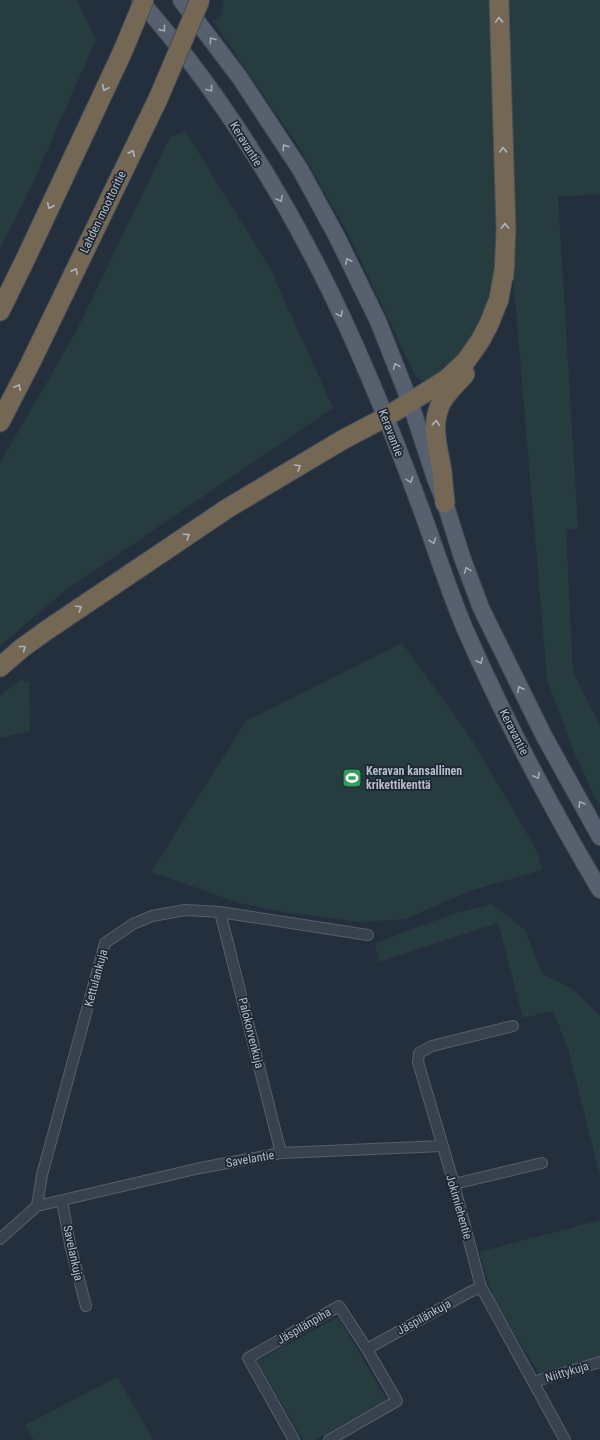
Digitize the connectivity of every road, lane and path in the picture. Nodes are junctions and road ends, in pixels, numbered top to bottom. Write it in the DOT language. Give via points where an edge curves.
graph roads {
  1 [pos="140,0"];
  2 [pos="144,0"];
  3 [pos="181,0"];
  4 [pos="200,0"];
  5 [pos="499,0"];
  6 [pos="505,264"];
  7 [pos="0,311"];
  8 [pos="410,402"];
  9 [pos="386,417"];
  10 [pos="0,422"];
  11 [pos="445,503"];
  12 [pos="0,667"];
  13 [pos="600,837"];
  14 [pos="600,890"];
  15 [pos="220,912"];
  16 [pos="368,936"];
  17 [pos="513,1026"];
  18 [pos="442,1146"];
  19 [pos="281,1153"];
  20 [pos="542,1163"];
  21 [pos="454,1184"];
  22 [pos="62,1201"];
  23 [pos="37,1206"];
  24 [pos="0,1239"];
  25 [pos="481,1287"];
  26 [pos="86,1306"];
  27 [pos="367,1349"];
  28 [pos="600,1362"];
  29 [pos="533,1382"];
  30 [pos="294,1440"];
  31 [pos="329,1440"];
  32 [pos="565,1440"];
  1 -- 9 [label="main road, Keravantie, one-way" via="223,108 273,187 319,268"];
  2 -- 7 [label="highway, one-way, bridge" via="122,53"];
  8 -- 3 [label="main road, Keravantie, one-way" via="378,321 300,169 240,78"];
  10 -- 4 [label="highway, Lahden moottoritie, one-way, bridge" via="158,99"];
  6 -- 5 [label="highway, one-way"];
  6 -- 8 [label="highway" via="499,299 480,342 466,361 446,379"];
  11 -- 6 [label="highway, one-way" via="435,432 436,417 445,397 491,340 503,304"];
  8 -- 9 [label="highway"];
  8 -- 11 [label="main road, Keravantie"];
  12 -- 9 [label="highway, one-way" via="47,630 228,508"];
  9 -- 14 [label="main road, Keravantie, one-way" via="465,628 510,724"];
  13 -- 11 [label="main road, Keravantie, one-way" via="544,736 481,608"];
  15 -- 16 [label="street, Kettulankuja"];
  15 -- 19 [label="street, Palokorvenkuja"];
  15 -- 23 [label="street, Kettulankuja" via="185,910 152,916 133,924 105,943 42,1175"];
  17 -- 18 [label="street, Jokimiehentie" via="432,1046 419,1053 418,1062"];
  18 -- 19 [label="street, Savelantie"];
  18 -- 21 [label="street, Jokimiehentie"];
  19 -- 22 [label="street, Savelantie" via="200,1168"];
  20 -- 21 [label="street"];
  21 -- 25 [label="street, Jokimiehentie"];
  22 -- 23 [label="street, Savelantie"];
  22 -- 26 [label="street, Savelankuja" via="71,1251"];
  23 -- 24 [label="street"];
  25 -- 27 [label="street, Jäspilänkuja"];
  25 -- 29 [label="street, Jokimiehentie"];
  27 -- 30 [label="street, Jäspilänpiha" via="339,1306 248,1358"];
  27 -- 31 [label="street, Jäspilänpiha" via="396,1401"];
  28 -- 29 [label="street, Niittykuja"];
  29 -- 32 [label="street, Jokimiehentie"];
}
